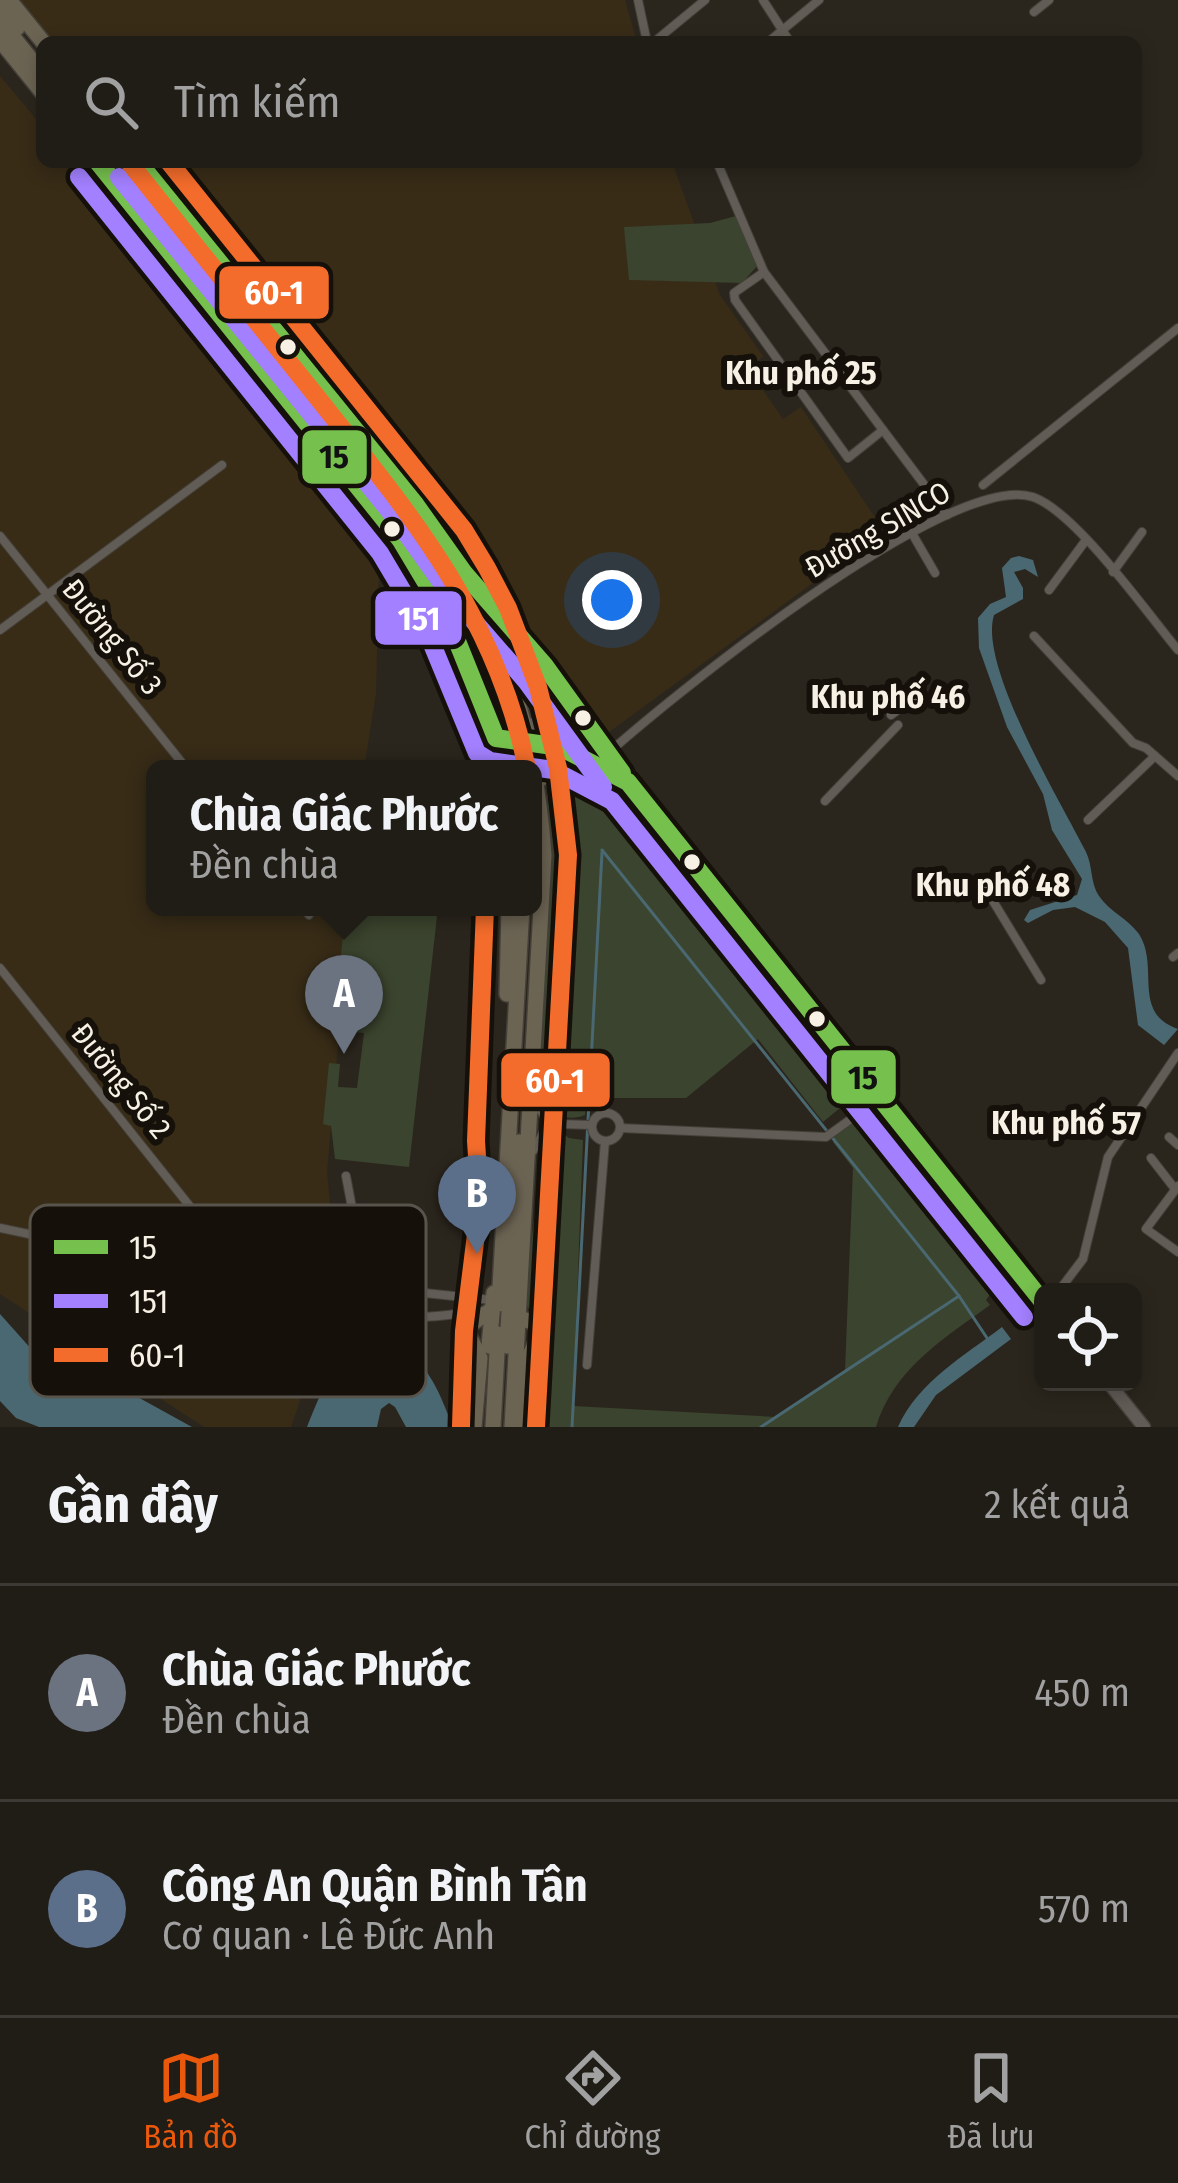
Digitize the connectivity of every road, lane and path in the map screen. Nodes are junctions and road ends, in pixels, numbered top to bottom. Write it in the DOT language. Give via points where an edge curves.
graph roads {
  1 [pos="9,0"];
  2 [pos="638,0"];
  3 [pos="705,0"];
  4 [pos="763,0"];
  5 [pos="819,0"];
  6 [pos="1049,0"];
  7 [pos="1,7"];
  8 [pos="1034,12"];
  9 [pos="0,21"];
  10 [pos="781,31"];
  11 [pos="38,36"];
  12 [pos="648,36"];
  13 [pos="658,36"];
  14 [pos="775,36"];
  15 [pos="785,36"];
  16 [pos="0,40"];
  17 [pos="36,51"];
  18 [pos="36,66"];
  19 [pos="36,85"];
  20 [pos="103,168"];
  21 [pos="118,168"];
  22 [pos="131,168"];
  23 [pos="143,168"];
  24 [pos="720,168"];
  25 [pos="764,272"];
  26 [pos="1178,328"];
  27 [pos="883,430"];
  28 [pos="222,465"];
  29 [pos="983,485"];
  30 [pos="947,514"];
  31 [pos="1142,532"];
  32 [pos="913,535"];
  33 [pos="0,536"];
  34 [pos="1086,541"];
  35 [pos="457,569"];
  36 [pos="1113,572"];
  37 [pos="935,573"];
  38 [pos="1049,590"];
  39 [pos="47,594"];
  40 [pos="0,630"];
  41 [pos="1034,636"];
  42 [pos="1178,650"];
  43 [pos="920,693"];
  44 [pos="891,715"];
  45 [pos="898,724"];
  46 [pos="511,731"];
  47 [pos="597,740"];
  48 [pos="609,752"];
  49 [pos="1155,756"];
  50 [pos="180,760"];
  51 [pos="504,760"];
  52 [pos="512,760"];
  53 [pos="524,760"];
  54 [pos="593,767"];
  55 [pos="542,774"];
  56 [pos="1178,776"];
  57 [pos="628,782"];
  58 [pos="825,801"];
  59 [pos="1088,820"];
  60 [pos="542,842"];
  61 [pos="979,878"];
  62 [pos="542,892"];
  63 [pos="509,916"];
  64 [pos="521,916"];
  65 [pos="533,916"];
  66 [pos="541,916"];
  67 [pos="0,968"];
  68 [pos="1041,980"];
  69 [pos="1178,1058"];
  70 [pos="872,1091"];
  71 [pos="531,1098"];
  72 [pos="882,1104"];
  73 [pos="858,1114"];
  74 [pos="559,1124"];
  75 [pos="591,1126"];
  76 [pos="620,1128"];
  77 [pos="1168,1137"];
  78 [pos="605,1141"];
  79 [pos="1178,1144"];
  80 [pos="1150,1158"];
  81 [pos="528,1164"];
  82 [pos="506,1171"];
  83 [pos="346,1176"];
  84 [pos="1177,1188"];
  85 [pos="189,1205"];
  86 [pos="351,1205"];
  87 [pos="0,1228"];
  88 [pos="30,1234"];
  89 [pos="1178,1252"];
  90 [pos="1069,1283"];
  91 [pos="1034,1291"];
  92 [pos="426,1295"];
  93 [pos="495,1305"];
  94 [pos="426,1315"];
  95 [pos="518,1318"];
  96 [pos="502,1343"];
  97 [pos="587,1365"];
  98 [pos="1115,1391"];
  99 [pos="474,1427"];
  100 [pos="489,1427"];
  101 [pos="502,1427"];
  102 [pos="512,1427"];
  103 [pos="525,1427"];
  104 [pos="1144,1427"];
  1 -- 7 [label="highway"];
  1 -- 11 [label="highway"];
  2 -- 12 [label="street"];
  3 -- 13 [label="street"];
  4 -- 10 [label="street"];
  5 -- 10 [label="street"];
  6 -- 8 [label="street"];
  7 -- 17 [label="highway"];
  9 -- 18 [label="highway"];
  10 -- 14 [label="street"];
  10 -- 15 [label="street"];
  16 -- 19 [label="highway"];
  20 -- 46 [label="highway" via="400,538"];
  21 -- 46 [label="highway" via="388,503 456,607"];
  22 -- 35 [label="highway"];
  23 -- 35 [label="highway" via="415,504"];
  24 -- 25 [label="street"];
  25 -- 27 [label="street"];
  25 -- 27 [label="street" via="735,300 848,458"];
  26 -- 29 [label="street"];
  27 -- 30 [label="street"];
  28 -- 39 [label="street"];
  30 -- 32 [label="street, Đường SINCO"];
  30 -- 34 [label="street, Đường SINCO" via="1032,496"];
  31 -- 36 [label="street"];
  32 -- 37 [label="street"];
  32 -- 48 [label="street, Đường SINCO" via="808,597"];
  33 -- 39 [label="street, Đường Số 3"];
  34 -- 36 [label="street, Đường SINCO"];
  34 -- 38 [label="street"];
  35 -- 46 [label="highway" via="515,686"];
  35 -- 47 [label="main road" via="545,666"];
  36 -- 42 [label="street, Đường SINCO"];
  39 -- 40 [label="street"];
  39 -- 50 [label="street, Đường Số 3"];
  41 -- 49 [label="street" via="1133,743"];
  43 -- 44 [label="street"];
  45 -- 58 [label="street"];
  46 -- 47 [label="main road" via="568,729"];
  46 -- 51 [label="highway"];
  46 -- 52 [label="highway"];
  46 -- 53 [label="highway"];
  46 -- 54 [label="main road"];
  47 -- 48 [label="main road"];
  48 -- 54 [label="street, Đường SINCO"];
  48 -- 57 [label="main road"];
  49 -- 56 [label="street"];
  49 -- 59 [label="street"];
  54 -- 55 [label="highway"];
  54 -- 57 [label="main road"];
  57 -- 70 [label="main road"];
  60 -- 62 [label="highway"];
  61 -- 68 [label="street"];
  63 -- 82 [label="highway" via="500,1142"];
  64 -- 82 [label="highway"];
  65 -- 96 [label="highway"];
  66 -- 71 [label="highway"];
  67 -- 85 [label="street, Đường Số 2"];
  69 -- 90 [label="street" via="1112,1159 1088,1260"];
  70 -- 72 [label="main road"];
  70 -- 73 [label="street"];
  71 -- 74 [label="street"];
  71 -- 81 [label="highway"];
  72 -- 73 [label="street"];
  72 -- 91 [label="main road"];
  73 -- 76 [label="street" via="826,1137"];
  74 -- 75 [label="street"];
  74 -- 81 [label="street" via="540,1136"];
  75 -- 76 [label="street" via="605,1112"];
  75 -- 78 [label="street"];
  76 -- 78 [label="street"];
  77 -- 79 [label="street"];
  78 -- 97 [label="street"];
  80 -- 84 [label="street"];
  81 -- 95 [label="highway"];
  82 -- 93 [label="highway"];
  83 -- 86 [label="street"];
  84 -- 89 [label="street" via="1146,1229"];
  87 -- 88 [label="street"];
  92 -- 93 [label="street"];
  93 -- 94 [label="street"];
  93 -- 96 [label="highway"];
  93 -- 99 [label="highway" via="467,1332 480,1358"];
  95 -- 96 [label="highway"];
  95 -- 103 [label="highway" via="542,1332 525,1364"];
  96 -- 100 [label="highway"];
  96 -- 101 [label="highway"];
  96 -- 102 [label="highway"];
  98 -- 104 [label="main road"];
}
